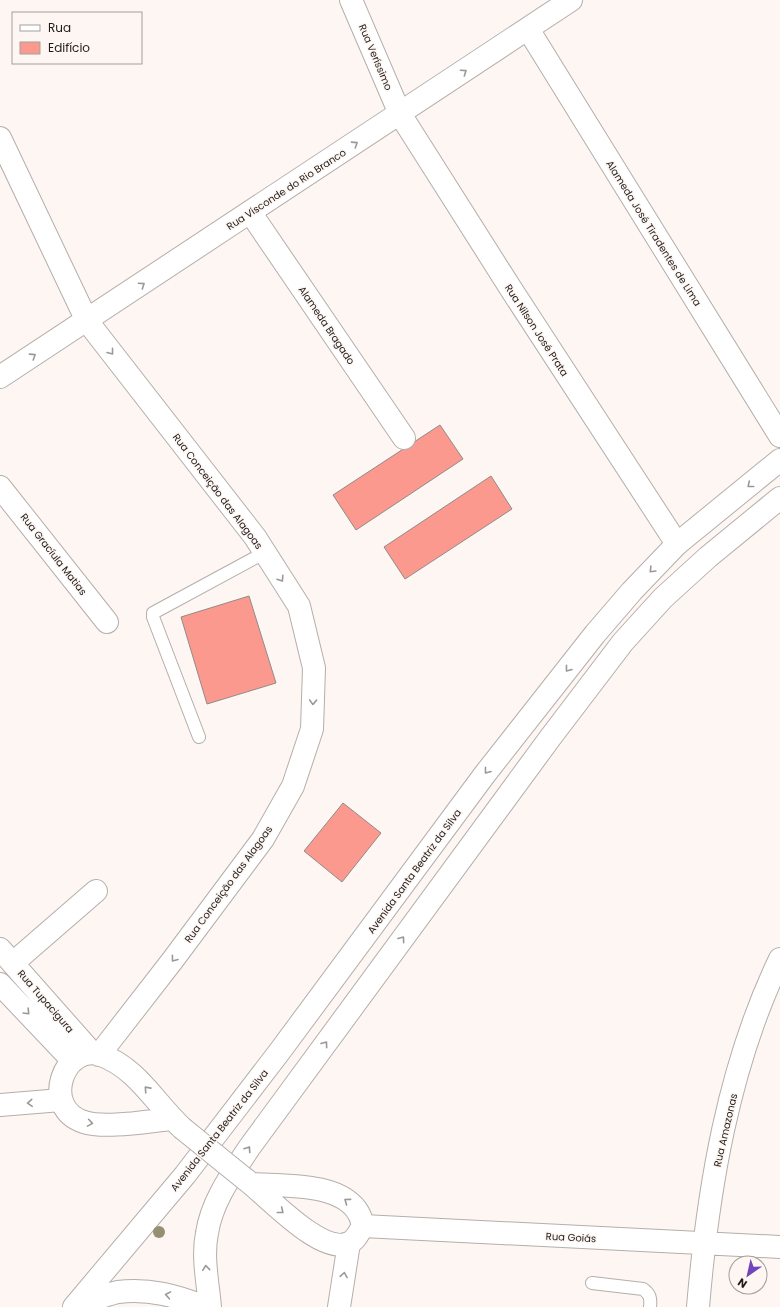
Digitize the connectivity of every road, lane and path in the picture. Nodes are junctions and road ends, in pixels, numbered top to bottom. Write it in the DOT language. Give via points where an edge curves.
graph roads {
  1 [pos="351,0"];
  2 [pos="571,0"];
  3 [pos="528,29"];
  4 [pos="400,114"];
  5 [pos="0,138"];
  6 [pos="250,212"];
  7 [pos="87,321"];
  8 [pos="0,377"];
  9 [pos="780,436"];
  10 [pos="404,438"];
  11 [pos="780,460"];
  12 [pos="0,487"];
  13 [pos="780,498"];
  14 [pos="677,544"];
  15 [pos="264,553"];
  16 [pos="107,622"];
  17 [pos="199,737"];
  18 [pos="96,891"];
  19 [pos="7,956"];
  20 [pos="780,959"];
  21 [pos="0,984"];
  22 [pos="88,1056"];
  23 [pos="61,1100"];
  24 [pos="0,1105"];
  25 [pos="177,1123"];
  26 [pos="249,1182"];
  27 [pos="362,1226"];
  28 [pos="349,1243"];
  29 [pos="703,1244"];
  30 [pos="780,1247"];
  31 [pos="592,1283"];
  32 [pos="74,1307"];
  33 [pos="205,1307"];
  34 [pos="210,1307"];
  35 [pos="339,1307"];
  36 [pos="650,1307"];
  37 [pos="698,1307"];
  1 -- 4 [label="street, Rua Veríssimo"];
  2 -- 3 [label="street, Rua Visconde do Rio Branco"];
  4 -- 3 [label="street, Rua Visconde do Rio Branco, one-way"];
  3 -- 9 [label="street, Alameda José Tiradentes de Lima"];
  6 -- 4 [label="street, Rua Visconde do Rio Branco, one-way"];
  4 -- 14 [label="street, Rua Nilson José Prata"];
  5 -- 7 [label="street, Rua Conceição das Alagoas"];
  7 -- 6 [label="street, Rua Visconde do Rio Branco, one-way"];
  6 -- 10 [label="street, Alameda Bragado"];
  8 -- 7 [label="street, Rua Visconde do Rio Branco, one-way"];
  7 -- 15 [label="street, Rua Conceição das Alagoas, one-way" via="255,537"];
  11 -- 14 [label="street, Avenida Santa Beatriz da Silva, one-way"];
  12 -- 16 [label="street, Rua Gracíula Matias"];
  34 -- 13 [label="street, one-way" via="205,1259 206,1233 213,1210 225,1186 249,1148 623,642 663,598 702,562"];
  14 -- 32 [label="street, Avenida Santa Beatriz da Silva, one-way" via="595,634 485,774 185,1175"];
  15 -- 17 [label="lane" via="152,613"];
  15 -- 22 [label="street, Rua Conceição das Alagoas, one-way" via="299,606 314,668 312,729 296,779 263,839 177,954"];
  18 -- 19 [label="street"];
  19 -- 22 [label="street, Rua Tupacigura"];
  20 -- 29 [label="street, Rua Amazonas" via="748,1037 742,1059 723,1131"];
  21 -- 22 [label="street, Rua Tupacigura, one-way"];
  22 -- 23 [label="street" via="63,1074 59,1087"];
  25 -- 22 [label="street, Rua Tupacigura, one-way" via="128,1070 110,1059"];
  23 -- 24 [label="street, one-way"];
  23 -- 25 [label="street, one-way" via="71,1115 84,1122 100,1125"];
  25 -- 26 [label="street, Rua Tupacigura, bridge"];
  27 -- 26 [label="street, one-way" via="360,1214 350,1203 333,1193 316,1188"];
  26 -- 28 [label="street, Rua Tupacigura, one-way" via="280,1211 313,1235 334,1244"];
  27 -- 28 [label="street" via="358,1235"];
  27 -- 29 [label="street, Rua Goiás"];
  35 -- 28 [label="street, one-way"];
  29 -- 30 [label="street, Rua Goiás"];
  29 -- 37 [label="street, Rua Amazonas"];
  31 -- 36 [label="lane" via="643,1289 648,1293"];
  33 -- 32 [label="street, one-way" via="178,1296 145,1291 117,1293"];
}
